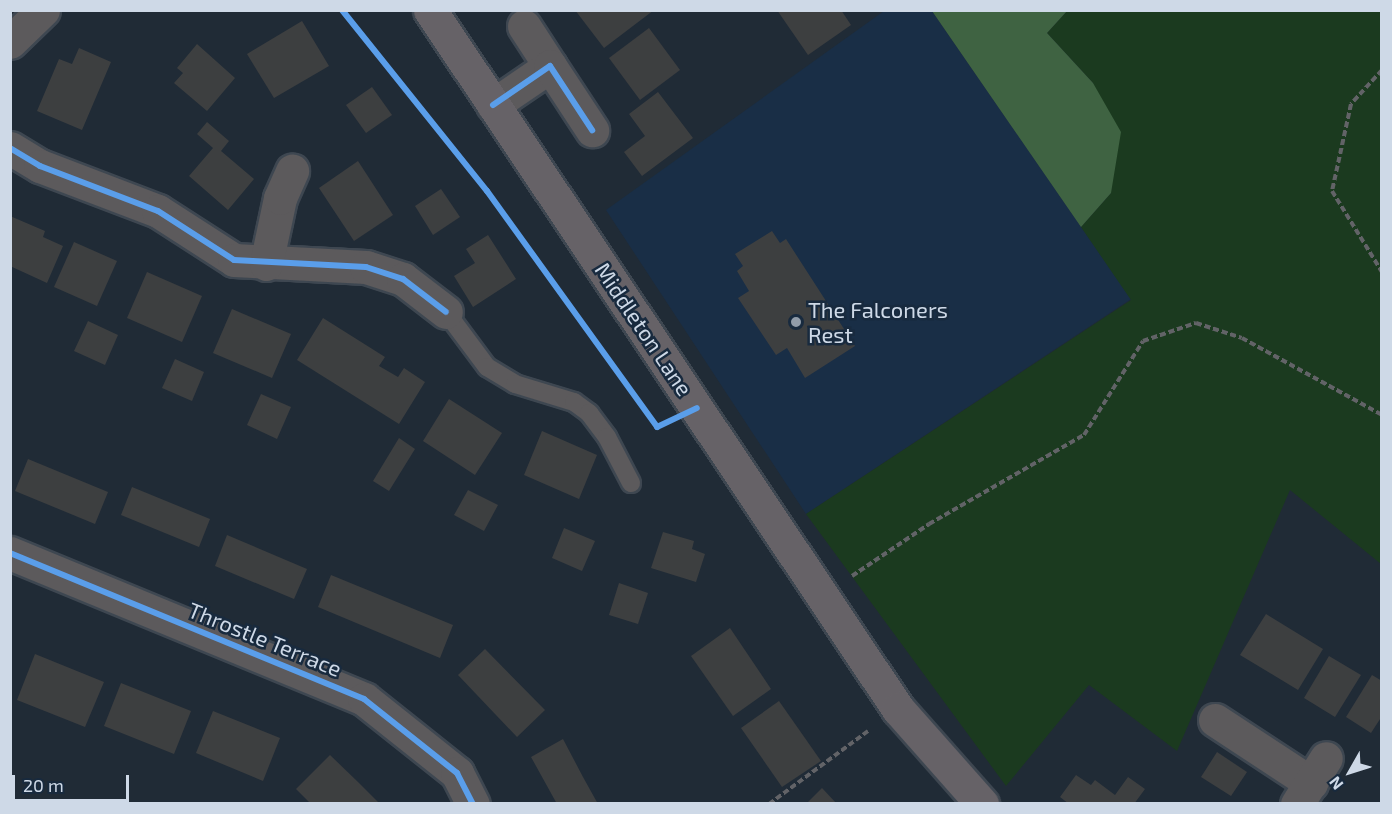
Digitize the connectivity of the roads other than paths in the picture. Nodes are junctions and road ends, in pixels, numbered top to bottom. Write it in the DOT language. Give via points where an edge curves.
graph roads {
  1 [pos="43,10"];
  2 [pos="430,10"];
  3 [pos="524,26"];
  4 [pos="10,42"];
  5 [pos="550,66"];
  6 [pos="493,105"];
  7 [pos="592,130"];
  8 [pos="10,148"];
  9 [pos="292,171"];
  10 [pos="266,264"];
  11 [pos="446,312"];
  12 [pos="631,483"];
  13 [pos="10,553"];
  14 [pos="1215,720"];
  15 [pos="1311,782"];
  16 [pos="473,804"];
  17 [pos="982,804"];
  1 -- 4 [label="street"];
  2 -- 6 [label="main road, Middleton Lane"];
  3 -- 5 [label="street"];
  5 -- 6 [label="street"];
  5 -- 7 [label="street"];
  6 -- 17 [label="main road, Middleton Lane" via="897,709"];
  8 -- 10 [label="street" via="40,166 158,211 234,260"];
  9 -- 10 [label="street" via="280,198"];
  10 -- 11 [label="street" via="322,262 366,267 403,279"];
  11 -- 12 [label="lane" via="487,367 515,384 574,402 589,413 607,437"];
  13 -- 16 [label="street, Throstle Terrace" via="364,699 457,773"];
  14 -- 15 [label="street"];
}
